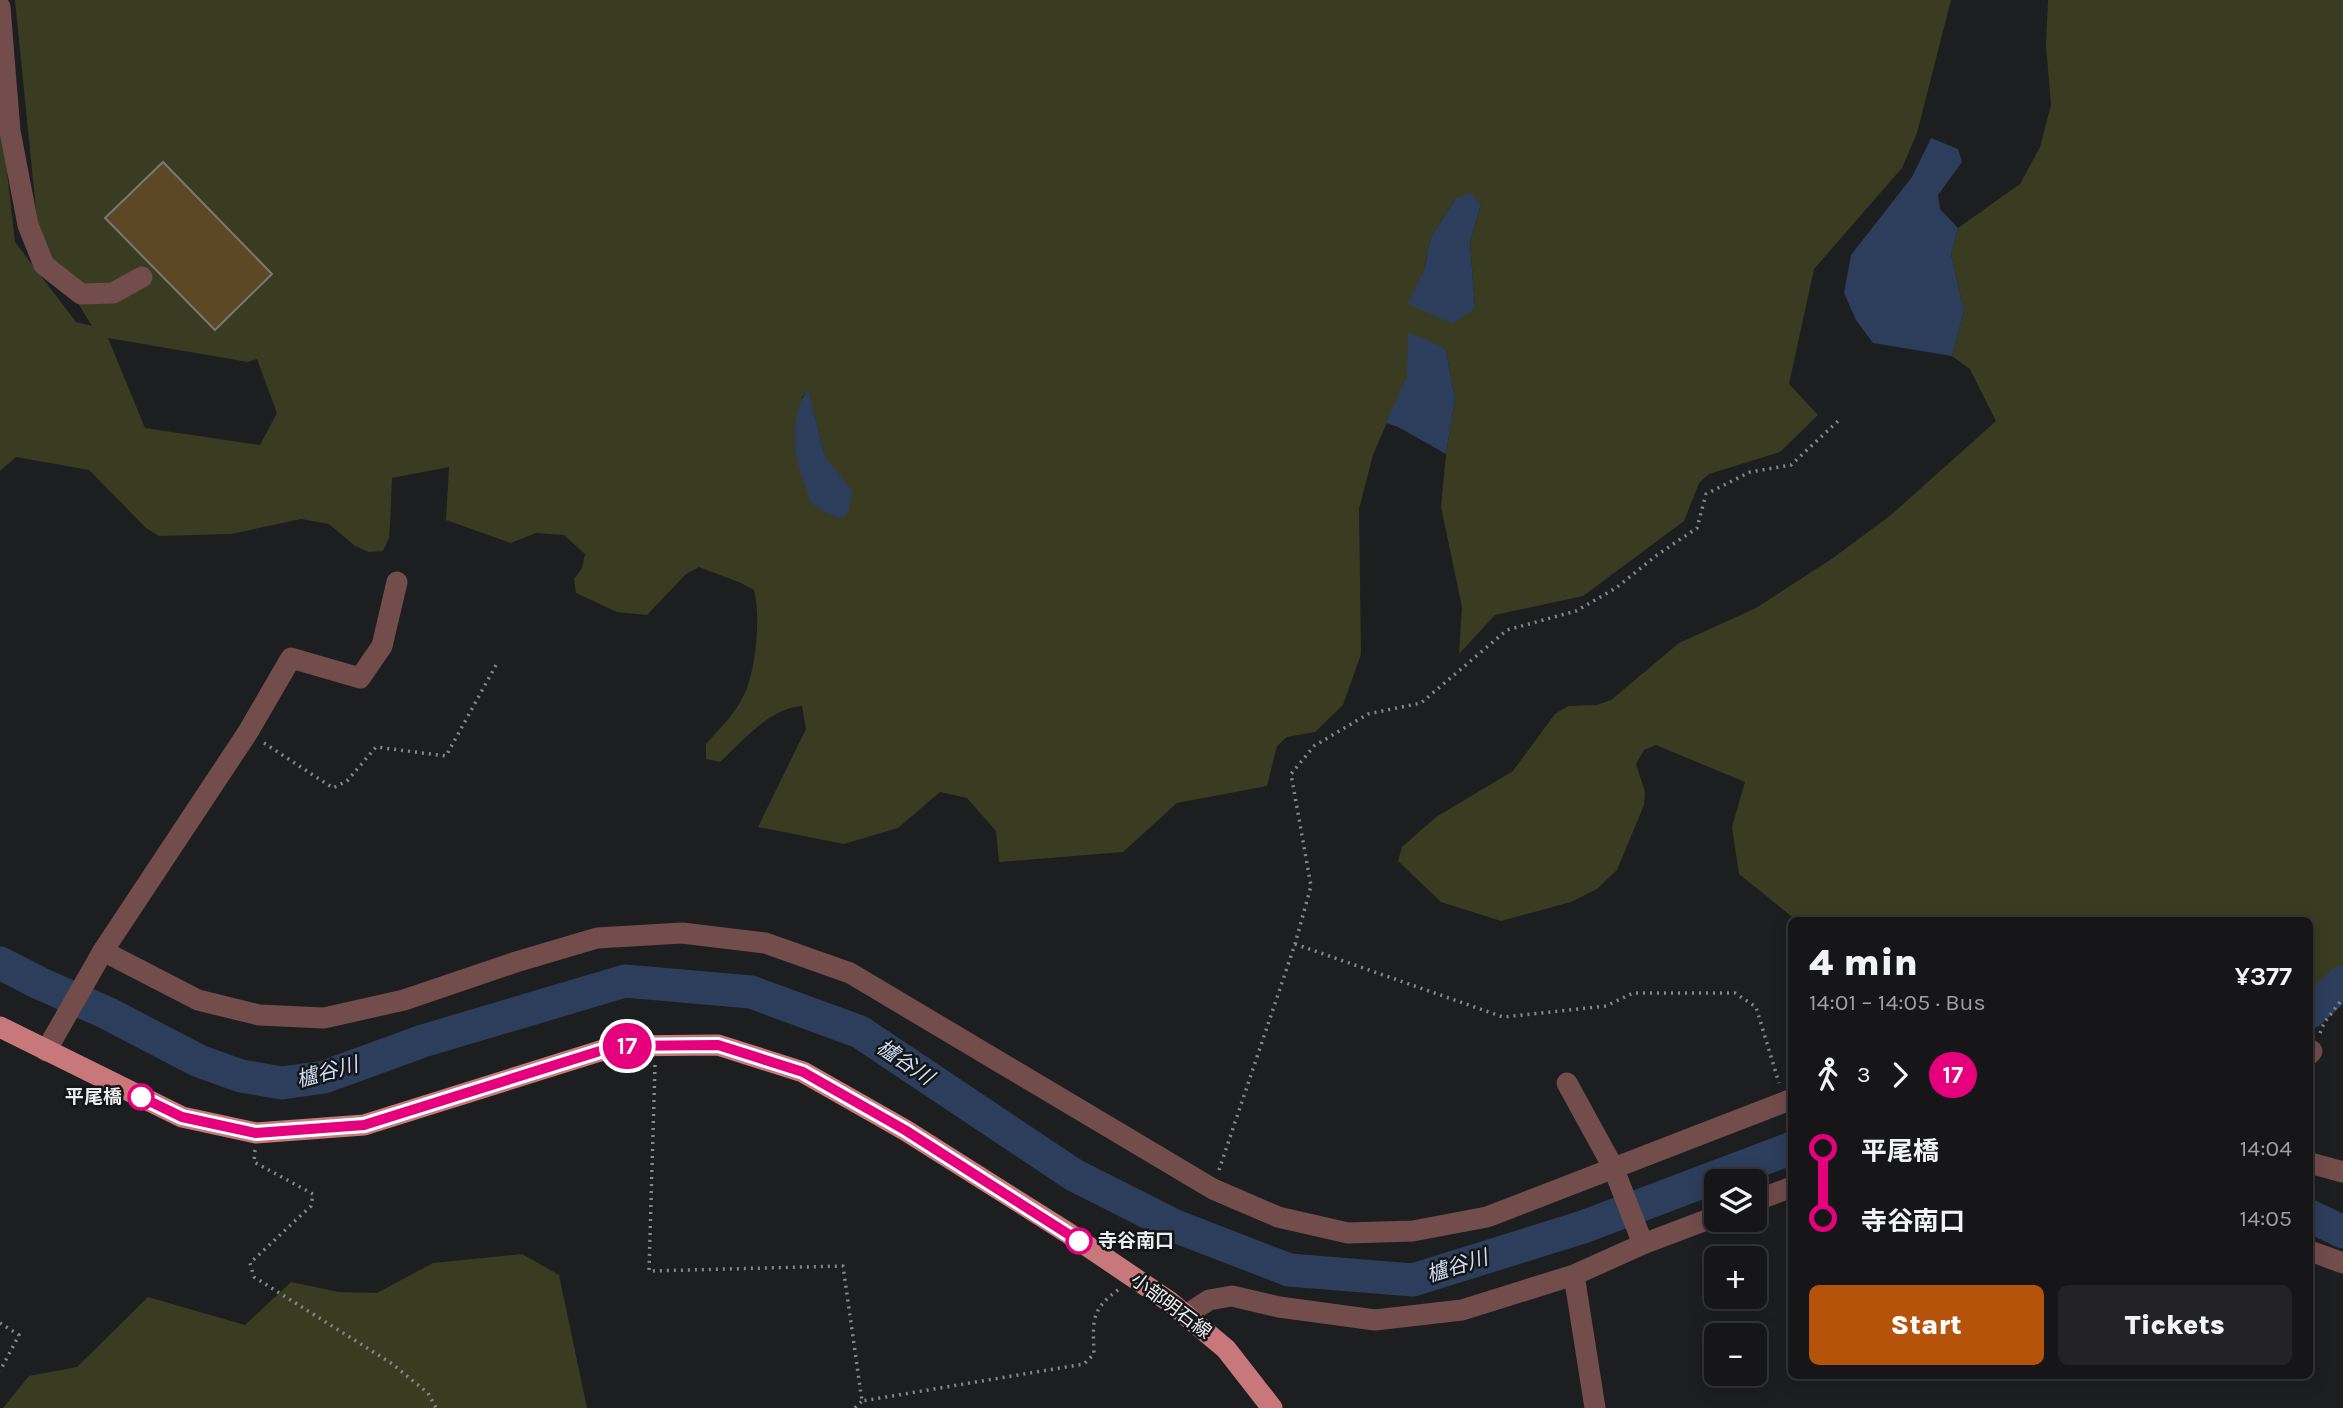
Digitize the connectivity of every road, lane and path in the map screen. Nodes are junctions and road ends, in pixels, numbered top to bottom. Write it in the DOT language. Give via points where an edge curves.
graph roads {
  1 [pos="0,7"];
  2 [pos="142,277"];
  3 [pos="1838,421"];
  4 [pos="397,582"];
  5 [pos="496,665"];
  6 [pos="248,732"];
  7 [pos="1294,944"];
  8 [pos="103,951"];
  9 [pos="2343,998"];
  10 [pos="0,1027"];
  11 [pos="50,1044"];
  12 [pos="656,1046"];
  13 [pos="2313,1048"];
  14 [pos="1567,1083"];
  15 [pos="1788,1099"];
  16 [pos="256,1133"];
  17 [pos="2313,1164"];
  18 [pos="1614,1167"];
  19 [pos="2343,1172"];
  20 [pos="1213,1189"];
  21 [pos="1788,1189"];
  22 [pos="1767,1196"];
  23 [pos="1704,1221"];
  24 [pos="1643,1244"];
  25 [pos="2313,1252"];
  26 [pos="2343,1263"];
  27 [pos="1574,1275"];
  28 [pos="1136,1278"];
  29 [pos="1186,1315"];
  30 [pos="0,1323"];
  31 [pos="0,1371"];
  32 [pos="862,1401"];
  33 [pos="436,1408"];
  34 [pos="855,1408"];
  35 [pos="1272,1408"];
  36 [pos="1595,1408"];
  1 -- 2 [label="street" via="10,131 28,225 44,265 80,294 113,293"];
  3 -- 7 [label="path" via="1791,465 1750,472 1706,494 1697,528 1616,588 1576,611 1507,630 1421,703 1368,714 1314,746 1291,774 1311,886"];
  4 -- 6 [label="street" via="382,646 360,678 290,658"];
  5 -- 6 [label="path" via="446,756 376,747 347,781 333,788"];
  6 -- 8 [label="street"];
  7 -- 15 [label="path" via="1503,1017 1606,1006 1633,993 1735,993 1756,1007"];
  7 -- 20 [label="path"];
  8 -- 11 [label="street"];
  8 -- 20 [label="street" via="198,1000 259,1015 324,1018 404,1000 597,939 681,933 765,943 850,973"];
  9 -- 13 [label="path"];
  10 -- 11 [label="main road, 小部明石線"];
  11 -- 16 [label="main road, 小部明石線" via="182,1117"];
  12 -- 16 [label="main road, 小部明石線" via="616,1046 364,1125"];
  12 -- 28 [label="main road, 小部明石線" via="718,1045 803,1072 905,1130"];
  12 -- 32 [label="path" via="649,1271 843,1266"];
  14 -- 18 [label="street"];
  15 -- 18 [label="street"];
  16 -- 33 [label="path" via="254,1162 313,1194 311,1206 250,1262 254,1277 391,1363 428,1392"];
  17 -- 19 [label="street"];
  18 -- 20 [label="street" via="1487,1217 1413,1231 1348,1233 1278,1217"];
  18 -- 24 [label="street"];
  21 -- 22 [label="street"];
  23 -- 24 [label="street"];
  24 -- 27 [label="street"];
  25 -- 26 [label="street"];
  27 -- 29 [label="street" via="1462,1310 1375,1320 1231,1296 1209,1300"];
  27 -- 36 [label="street"];
  28 -- 29 [label="main road, 小部明石線"];
  28 -- 32 [label="path" via="1098,1307 1093,1320 1094,1354 1084,1364"];
  29 -- 35 [label="main road, 小部明石線" via="1226,1349"];
  30 -- 31 [label="path" via="19,1335"];
  32 -- 34 [label="path"];
}
